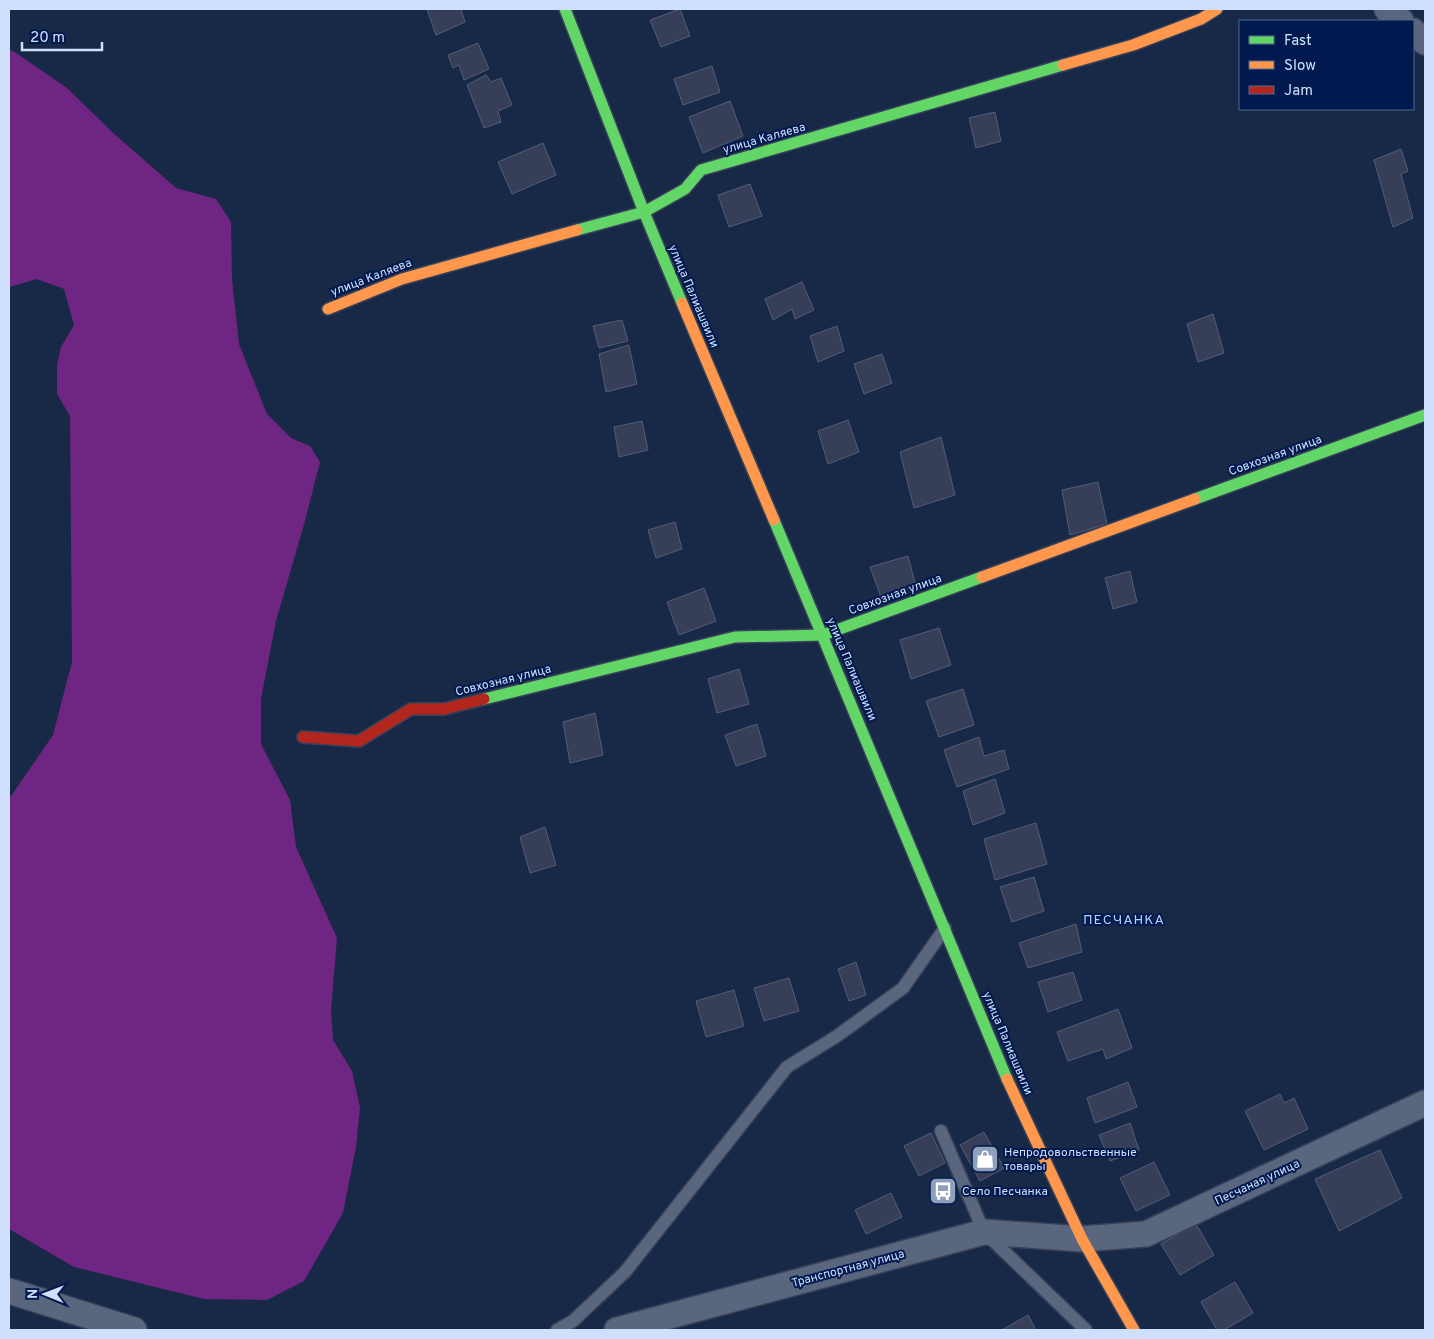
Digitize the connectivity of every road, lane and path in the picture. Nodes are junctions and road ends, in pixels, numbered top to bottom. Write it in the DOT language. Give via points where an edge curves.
graph roads {
  1 [pos="565,9"];
  2 [pos="1216,9"];
  3 [pos="1388,9"];
  4 [pos="1400,20"];
  5 [pos="1414,32"];
  6 [pos="1425,42"];
  7 [pos="644,212"];
  8 [pos="328,309"];
  9 [pos="1425,415"];
  10 [pos="823,635"];
  11 [pos="303,737"];
  12 [pos="945,928"];
  13 [pos="1425,1103"];
  14 [pos="941,1131"];
  15 [pos="984,1232"];
  16 [pos="1082,1239"];
  17 [pos="9,1292"];
  18 [pos="1130,1329"];
  19 [pos="134,1330"];
  20 [pos="557,1330"];
  21 [pos="617,1330"];
  22 [pos="1086,1330"];
  1 -- 7 [label="street, улица Палиашвили"];
  2 -- 7 [label="street, улица Каляева" via="1133,44 702,170 685,189"];
  3 -- 4 [label="street"];
  5 -- 6 [label="street"];
  7 -- 8 [label="street, улица Каляева" via="402,279"];
  7 -- 10 [label="street, улица Палиашвили"];
  9 -- 10 [label="street, Совхозная улица"];
  10 -- 11 [label="street, Совхозная улица" via="735,637 444,709 411,709 359,740"];
  10 -- 12 [label="street, улица Палиашвили"];
  12 -- 16 [label="street, улица Палиашвили" via="1009,1083"];
  12 -- 20 [label="lane" via="903,988 837,1036 787,1067 625,1272 573,1321"];
  13 -- 16 [label="street, Песчаная улица" via="1146,1234"];
  14 -- 15 [label="lane"];
  15 -- 16 [label="street, Транспортная улица"];
  15 -- 21 [label="street, Транспортная улица"];
  15 -- 22 [label="lane"];
  16 -- 18 [label="street, улица Палиашвили"];
  17 -- 19 [label="street"];
}
